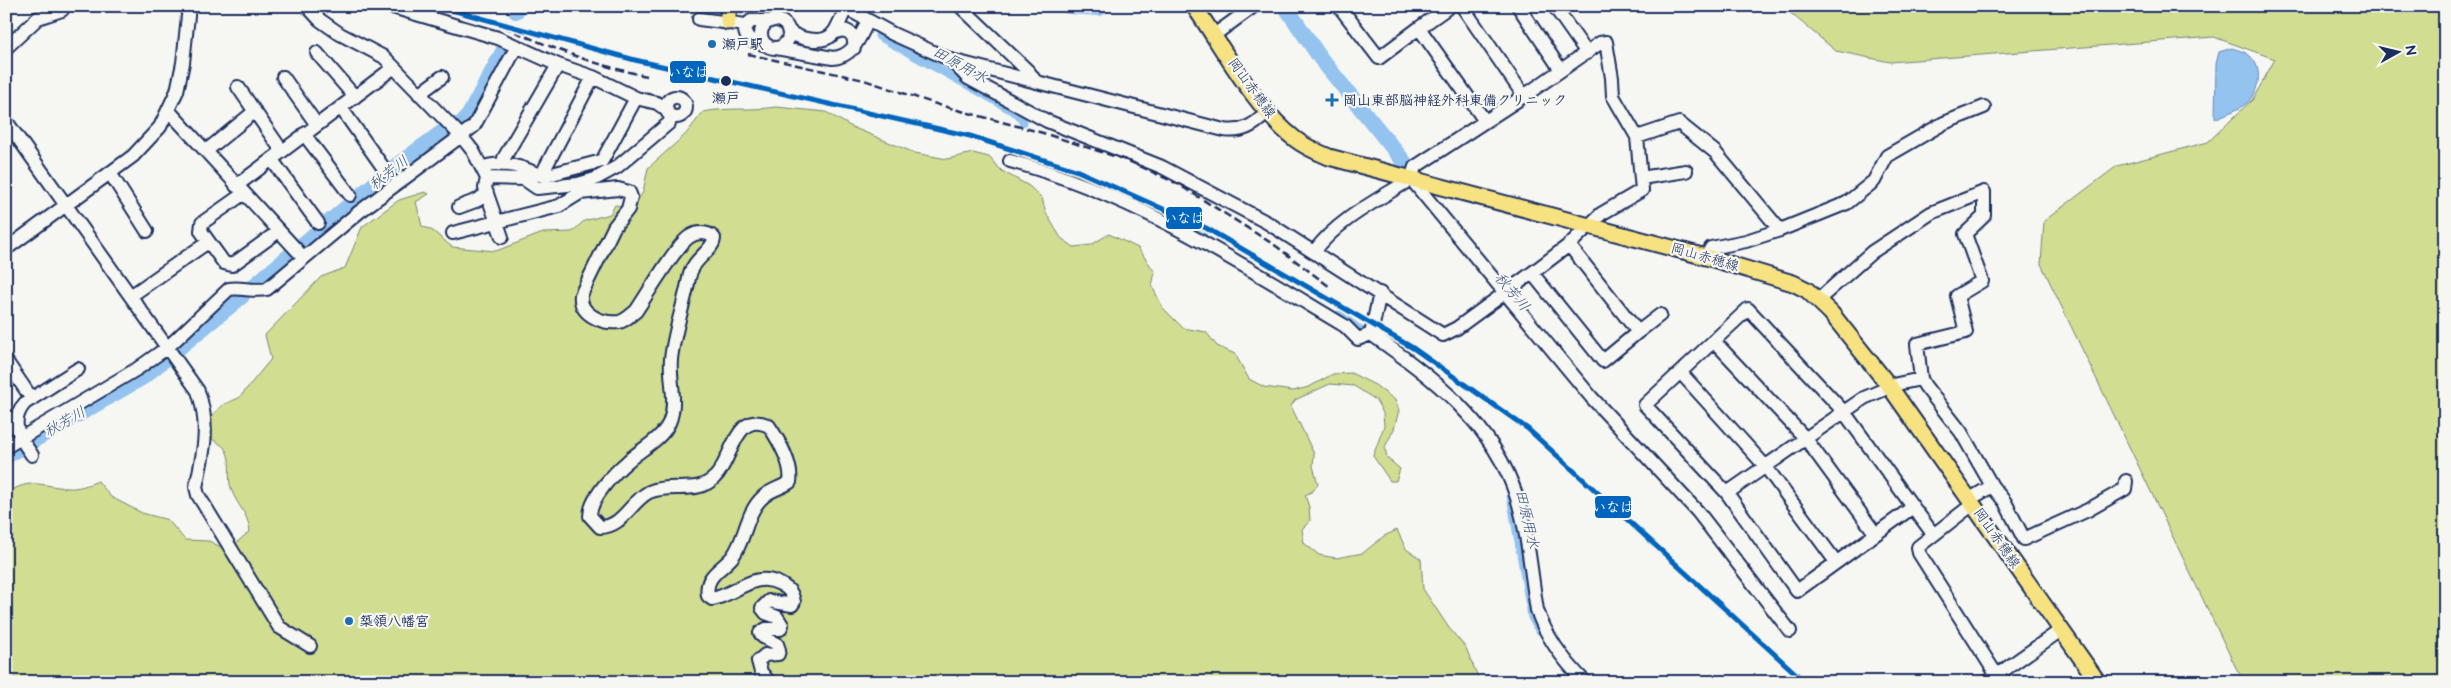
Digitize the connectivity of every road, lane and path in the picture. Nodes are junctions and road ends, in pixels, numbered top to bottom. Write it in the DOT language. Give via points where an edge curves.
graph roads {
  1 [pos="61,6"];
  2 [pos="188,6"];
  3 [pos="307,6"];
  4 [pos="389,6"];
  5 [pos="960,6"];
  6 [pos="1194,6"];
  7 [pos="1254,6"];
  8 [pos="1339,6"];
  9 [pos="1450,6"];
  10 [pos="1462,6"];
  11 [pos="1518,6"];
  12 [pos="1554,6"];
  13 [pos="844,7"];
  14 [pos="728,14"];
  15 [pos="699,19"];
  16 [pos="771,21"];
  17 [pos="868,21"];
  18 [pos="746,25"];
  19 [pos="1419,28"];
  20 [pos="788,30"];
  21 [pos="833,33"];
  22 [pos="1214,35"];
  23 [pos="517,46"];
  24 [pos="772,46"];
  25 [pos="6,48"];
  26 [pos="854,48"];
  27 [pos="1586,53"];
  28 [pos="318,54"];
  29 [pos="951,60"];
  30 [pos="558,65"];
  31 [pos="392,66"];
  32 [pos="1561,70"];
  33 [pos="283,77"];
  34 [pos="442,77"];
  35 [pos="593,77"];
  36 [pos="1035,81"];
  37 [pos="238,87"];
  38 [pos="419,94"];
  39 [pos="1524,96"];
  40 [pos="355,97"];
  41 [pos="636,98"];
  42 [pos="1984,107"];
  43 [pos="341,108"];
  44 [pos="169,111"];
  45 [pos="254,112"];
  46 [pos="1267,113"];
  47 [pos="6,121"];
  48 [pos="1485,122"];
  49 [pos="317,125"];
  50 [pos="456,131"];
  51 [pos="304,134"];
  52 [pos="1637,137"];
  53 [pos="206,151"];
  54 [pos="282,151"];
  55 [pos="272,160"];
  56 [pos="1010,161"];
  57 [pos="504,165"];
  58 [pos="385,170"];
  59 [pos="1686,171"];
  60 [pos="110,173"];
  61 [pos="484,173"];
  62 [pos="544,176"];
  63 [pos="1641,178"];
  64 [pos="1411,179"];
  65 [pos="579,188"];
  66 [pos="240,190"];
  67 [pos="487,193"];
  68 [pos="350,195"];
  69 [pos="67,204"];
  70 [pos="459,207"];
  71 [pos="497,221"];
  72 [pos="318,224"];
  73 [pos="1591,226"];
  74 [pos="1780,230"];
  75 [pos="147,231"];
  76 [pos="278,231"];
  77 [pos="453,233"];
  78 [pos="502,238"];
  79 [pos="1322,240"];
  80 [pos="208,242"];
  81 [pos="1569,245"];
  82 [pos="6,249"];
  83 [pos="299,252"];
  84 [pos="1314,252"];
  85 [pos="1706,257"];
  86 [pos="1344,270"];
  87 [pos="1532,273"];
  88 [pos="1504,292"];
  89 [pos="1380,293"];
  90 [pos="132,295"];
  91 [pos="1818,300"];
  92 [pos="1660,315"];
  93 [pos="1638,332"];
  94 [pos="1371,334"];
  95 [pos="1714,341"];
  96 [pos="171,352"];
  97 [pos="6,361"];
  98 [pos="78,369"];
  99 [pos="1681,373"];
  100 [pos="1921,379"];
  101 [pos="1890,387"];
  102 [pos="32,399"];
  103 [pos="1844,412"];
  104 [pos="1806,439"];
  105 [pos="26,446"];
  106 [pos="6,447"];
  107 [pos="1766,467"];
  108 [pos="2126,481"];
  109 [pos="1992,486"];
  110 [pos="1726,493"];
  111 [pos="1971,502"];
  112 [pos="1913,507"];
  113 [pos="1875,533"];
  114 [pos="1933,534"];
  115 [pos="1836,562"];
  116 [pos="2062,630"];
  117 [pos="1790,631"];
  118 [pos="310,646"];
  119 [pos="1995,680"];
  120 [pos="769,682"];
  121 [pos="1584,682"];
  122 [pos="2098,682"];
  1 -- 25 [label="street" via="62,10 38,18"];
  2 -- 44 [label="street" via="183,63"];
  3 -- 31 [label="street" via="320,20 369,48"];
  4 -- 23 [label="street"];
  5 -- 36 [label="street"];
  6 -- 22 [label="main road, 岡山赤穂線"];
  7 -- 22 [label="street"];
  8 -- 19 [label="street" via="1379,58"];
  9 -- 19 [label="street"];
  10 -- 39 [label="street"];
  11 -- 32 [label="street"];
  12 -- 27 [label="street"];
  13 -- 17 [label="street"];
  13 -- 21 [label="street"];
  14 -- 15 [label="street"];
  14 -- 18 [label="street"];
  16 -- 18 [label="street" via="754,20"];
  16 -- 20 [label="street" via="783,23"];
  16 -- 24 [label="street" via="761,34"];
  17 -- 26 [label="street"];
  17 -- 29 [label="street"];
  18 -- 24 [label="street" via="747,37"];
  19 -- 48 [label="street"];
  20 -- 21 [label="street" via="793,35 813,40 827,38"];
  20 -- 24 [label="street" via="786,41"];
  21 -- 26 [label="street" via="843,30 850,33"];
  22 -- 46 [label="main road, 岡山赤穂線"];
  23 -- 30 [label="street"];
  23 -- 50 [label="street" via="474,126"];
  24 -- 26 [label="street" via="833,58 848,54"];
  27 -- 32 [label="street"];
  27 -- 52 [label="street" via="1606,42 1613,96"];
  28 -- 40 [label="street"];
  29 -- 36 [label="street"];
  29 -- 84 [label="street" via="968,78 1047,121 1162,167 1268,223"];
  30 -- 35 [label="street"];
  30 -- 57 [label="street" via="504,158"];
  31 -- 38 [label="street"];
  31 -- 40 [label="street"];
  32 -- 39 [label="street"];
  33 -- 49 [label="street"];
  34 -- 38 [label="street"];
  35 -- 41 [label="street"];
  35 -- 62 [label="street" via="544,170"];
  36 -- 46 [label="street" via="1235,132 1247,129"];
  37 -- 45 [label="street"];
  38 -- 50 [label="street"];
  39 -- 48 [label="street"];
  40 -- 43 [label="street"];
  41 -- 62 [label="street" via="602,161"];
  41 -- 65 [label="street" via="667,107 669,123 617,167"];
  42 -- 74 [label="street" via="1944,124 1887,156 1874,181 1847,203"];
  43 -- 49 [label="street"];
  43 -- 58 [label="street"];
  44 -- 53 [label="street"];
  44 -- 60 [label="street" via="150,140"];
  45 -- 53 [label="street"];
  45 -- 54 [label="street"];
  46 -- 64 [label="main road, 岡山赤穂線" via="1296,140 1313,150"];
  47 -- 69 [label="street"];
  48 -- 64 [label="street" via="1415,167"];
  49 -- 51 [label="street"];
  50 -- 61 [label="street"];
  50 -- 83 [label="street" via="360,212"];
  51 -- 54 [label="street"];
  51 -- 68 [label="street"];
  52 -- 63 [label="street"];
  52 -- 74 [label="street" via="1679,124 1715,152"];
  53 -- 66 [label="street"];
  54 -- 55 [label="street"];
  55 -- 66 [label="street"];
  55 -- 72 [label="street"];
  56 -- 94 [label="street" via="1067,178 1134,206 1303,301 1345,326 1358,339"];
  57 -- 61 [label="street"];
  57 -- 62 [label="street"];
  59 -- 63 [label="street"];
  60 -- 69 [label="street"];
  60 -- 75 [label="street"];
  61 -- 65 [label="street" via="524,179 537,188"];
  61 -- 67 [label="street"];
  63 -- 73 [label="street" via="1642,190 1602,214"];
  64 -- 73 [label="main road, 岡山赤穂線"];
  64 -- 79 [label="street"];
  64 -- 88 [label="street"];
  65 -- 71 [label="street" via="559,206"];
  65 -- 120 [label="street" via="618,189 629,192 631,196 628,209 614,227 581,296 580,305 591,316 620,322 628,318 686,240 700,232 714,238 711,247 700,255 690,273 671,361 674,403 669,423 660,436 627,462 610,481 594,500 590,516 600,527 609,527 649,492 706,485 716,477 738,433 745,426 754,422 769,426 792,474 790,482 769,492 756,505 743,539 733,555 714,573 708,582 707,592 712,599 719,598 738,586 767,580 793,594 792,605 769,601 762,608 777,617 782,625 780,629 766,629 760,633 777,644 779,650 778,654 765,655 758,661"];
  66 -- 76 [label="street"];
  66 -- 80 [label="street" via="202,223 201,231"];
  67 -- 70 [label="street"];
  67 -- 71 [label="street"];
  69 -- 82 [label="street"];
  69 -- 90 [label="street"];
  71 -- 77 [label="street"];
  71 -- 78 [label="street"];
  73 -- 81 [label="street"];
  73 -- 85 [label="main road, 岡山赤穂線"];
  74 -- 85 [label="street" via="1711,248"];
  76 -- 80 [label="street" via="232,265 224,263"];
  76 -- 83 [label="street"];
  79 -- 84 [label="street"];
  79 -- 86 [label="street" via="1323,246"];
  80 -- 90 [label="street"];
  81 -- 87 [label="street"];
  81 -- 93 [label="street"];
  83 -- 96 [label="street" via="267,289 256,292 241,287 229,289"];
  84 -- 86 [label="street"];
  85 -- 91 [label="main road, 岡山赤穂線" via="1793,283"];
  86 -- 89 [label="street"];
  87 -- 88 [label="street"];
  87 -- 93 [label="street" via="1603,361"];
  88 -- 89 [label="street" via="1457,328 1443,334"];
  88 -- 117 [label="street" via="1592,398 1698,512"];
  89 -- 94 [label="street"];
  90 -- 96 [label="street"];
  91 -- 100 [label="street" via="1872,252 1931,213 1984,192 1984,216 1965,234 1982,281 1957,296 1966,332 1917,344"];
  91 -- 101 [label="main road, 岡山赤穂線"];
  92 -- 93 [label="street"];
  94 -- 121 [label="street" via="1416,365 1464,408 1500,459 1518,499 1541,622"];
  95 -- 99 [label="street"];
  95 -- 103 [label="street" via="1748,309"];
  95 -- 104 [label="street"];
  96 -- 105 [label="street" via="137,369"];
  96 -- 118 [label="street" via="198,390 206,420 196,487 198,494 279,627"];
  97 -- 102 [label="street"];
  98 -- 102 [label="street"];
  99 -- 107 [label="street"];
  99 -- 110 [label="street" via="1645,404"];
  100 -- 101 [label="street"];
  100 -- 109 [label="street" via="1961,432"];
  101 -- 103 [label="street" via="1864,398"];
  101 -- 111 [label="main road, 岡山赤穂線"];
  102 -- 105 [label="street" via="16,415"];
  103 -- 104 [label="street"];
  103 -- 112 [label="street"];
  104 -- 107 [label="street"];
  104 -- 113 [label="street"];
  105 -- 106 [label="street"];
  107 -- 110 [label="street"];
  107 -- 115 [label="street"];
  108 -- 109 [label="street" via="2125,489 2103,502 2024,539 2005,502"];
  109 -- 111 [label="street"];
  110 -- 115 [label="street" via="1797,591"];
  111 -- 114 [label="street"];
  111 -- 116 [label="main road, 岡山赤穂線"];
  112 -- 113 [label="street"];
  112 -- 114 [label="street"];
  113 -- 115 [label="street"];
  114 -- 119 [label="street" via="1918,547 1920,553"];
  116 -- 119 [label="street"];
  116 -- 122 [label="main road, 岡山赤穂線"];
}
